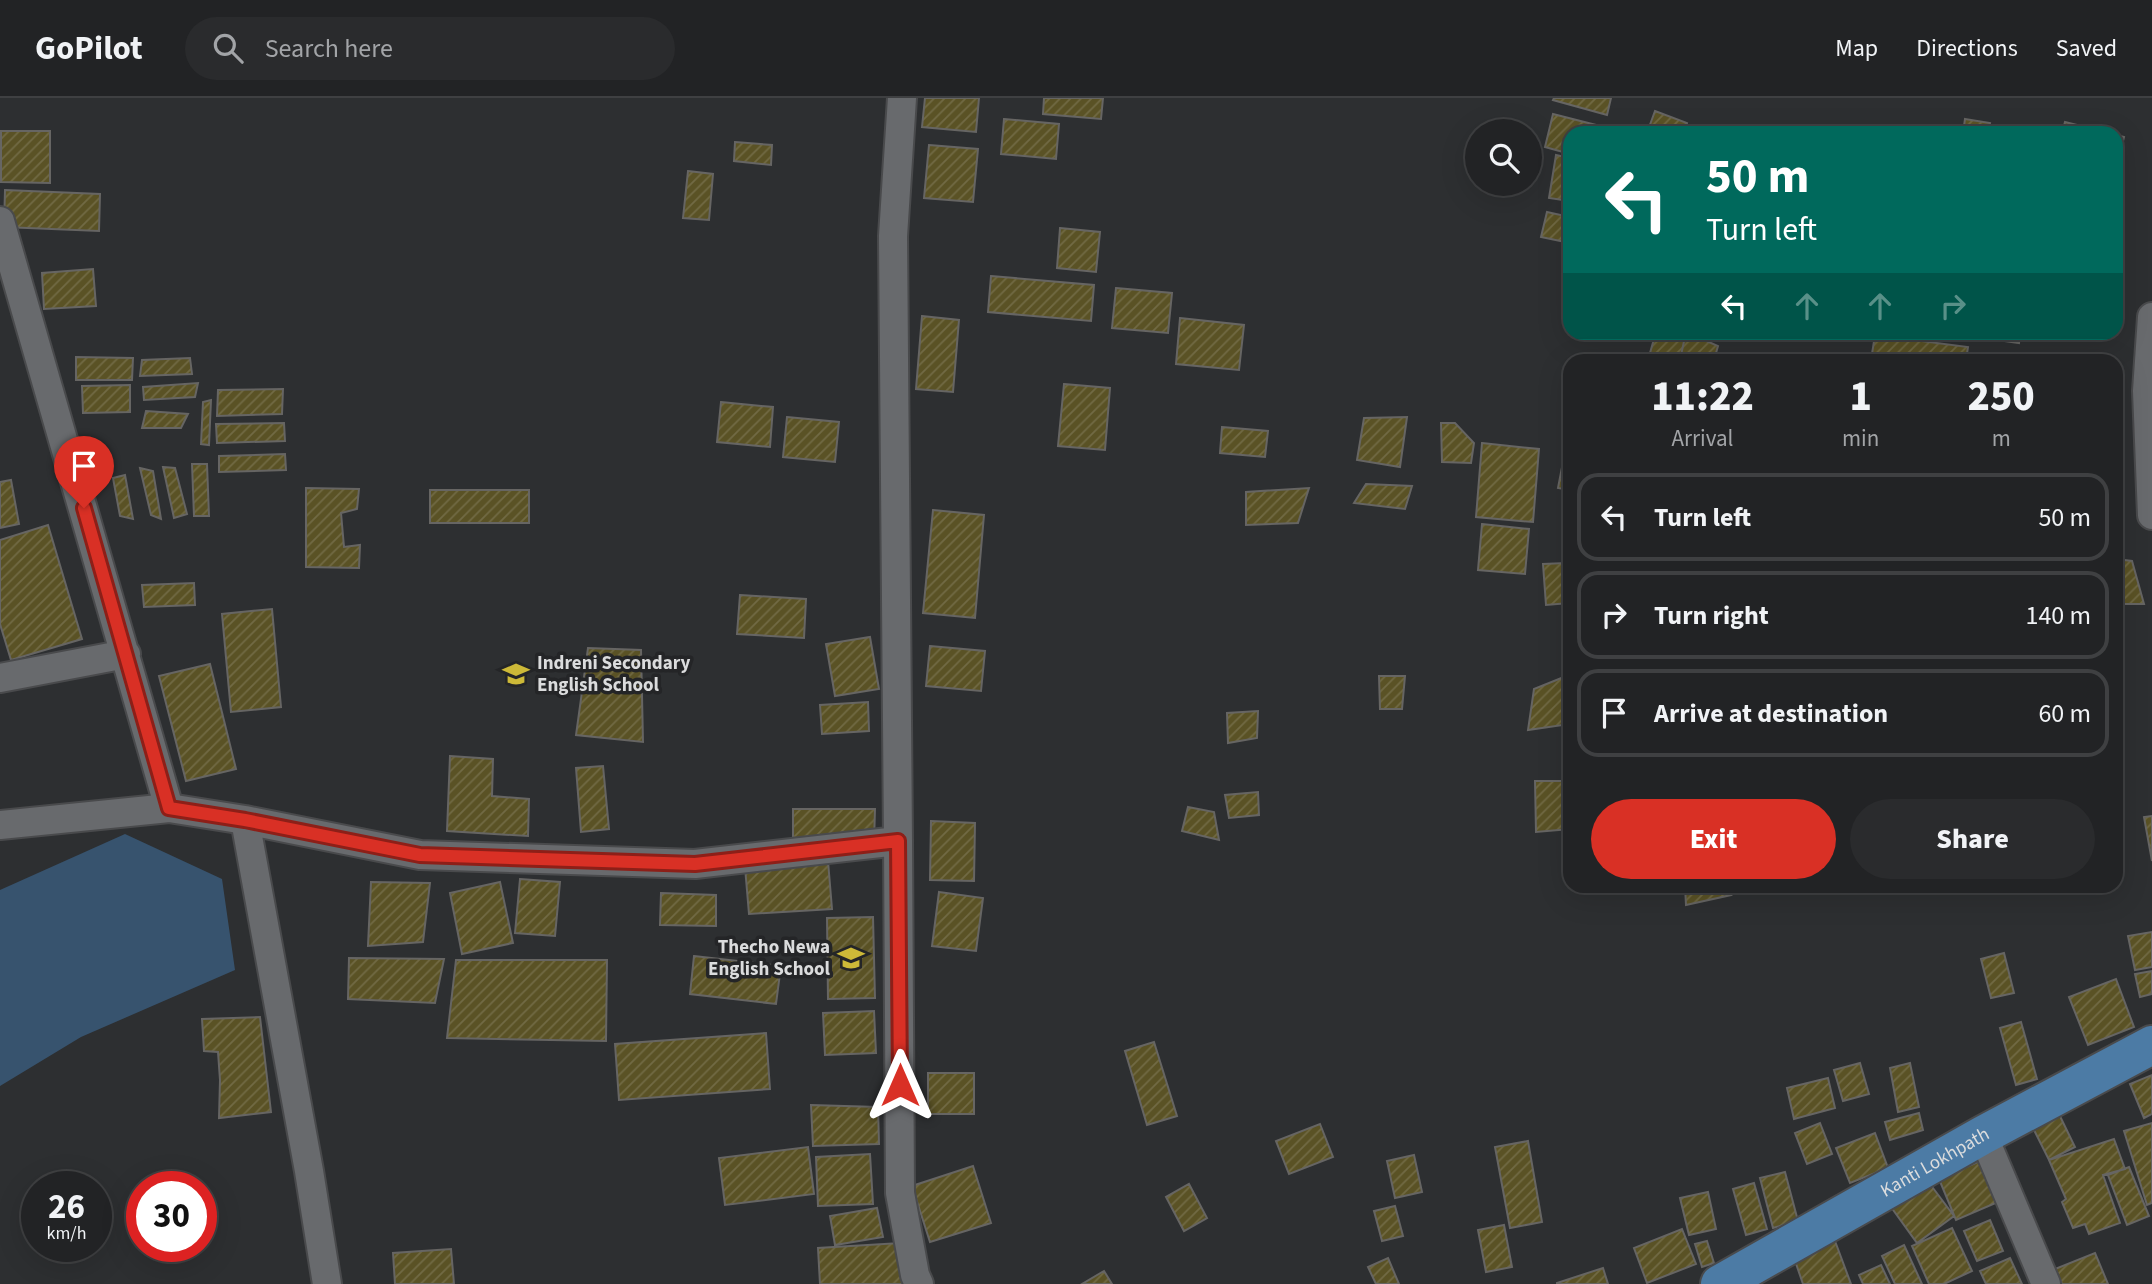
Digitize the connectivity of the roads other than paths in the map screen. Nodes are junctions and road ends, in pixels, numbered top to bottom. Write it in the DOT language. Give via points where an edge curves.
graph roads {
  1 [pos="902,98"];
  2 [pos="0,221"];
  3 [pos="2152,317"];
  4 [pos="2152,515"];
  5 [pos="126,654"];
  6 [pos="0,678"];
  7 [pos="169,808"];
  8 [pos="245,820"];
  9 [pos="0,825"];
  10 [pos="898,841"];
  11 [pos="2152,1045"];
  12 [pos="1983,1135"];
  13 [pos="327,1284"];
  14 [pos="919,1284"];
  15 [pos="1720,1284"];
  16 [pos="2046,1284"];
  1 -- 10 [label="street" via="892,236"];
  2 -- 5 [label="street"];
  3 -- 4 [label="street" via="2147,391"];
  5 -- 6 [label="street"];
  5 -- 7 [label="street"];
  7 -- 8 [label="street"];
  7 -- 9 [label="street"];
  8 -- 10 [label="street" via="420,855 695,864"];
  8 -- 13 [label="street"];
  10 -- 14 [label="street" via="900,1193"];
  11 -- 12 [label="main road, Kanti Lokhpath"];
  12 -- 15 [label="main road, Kanti Lokhpath"];
  12 -- 16 [label="street"];
}
